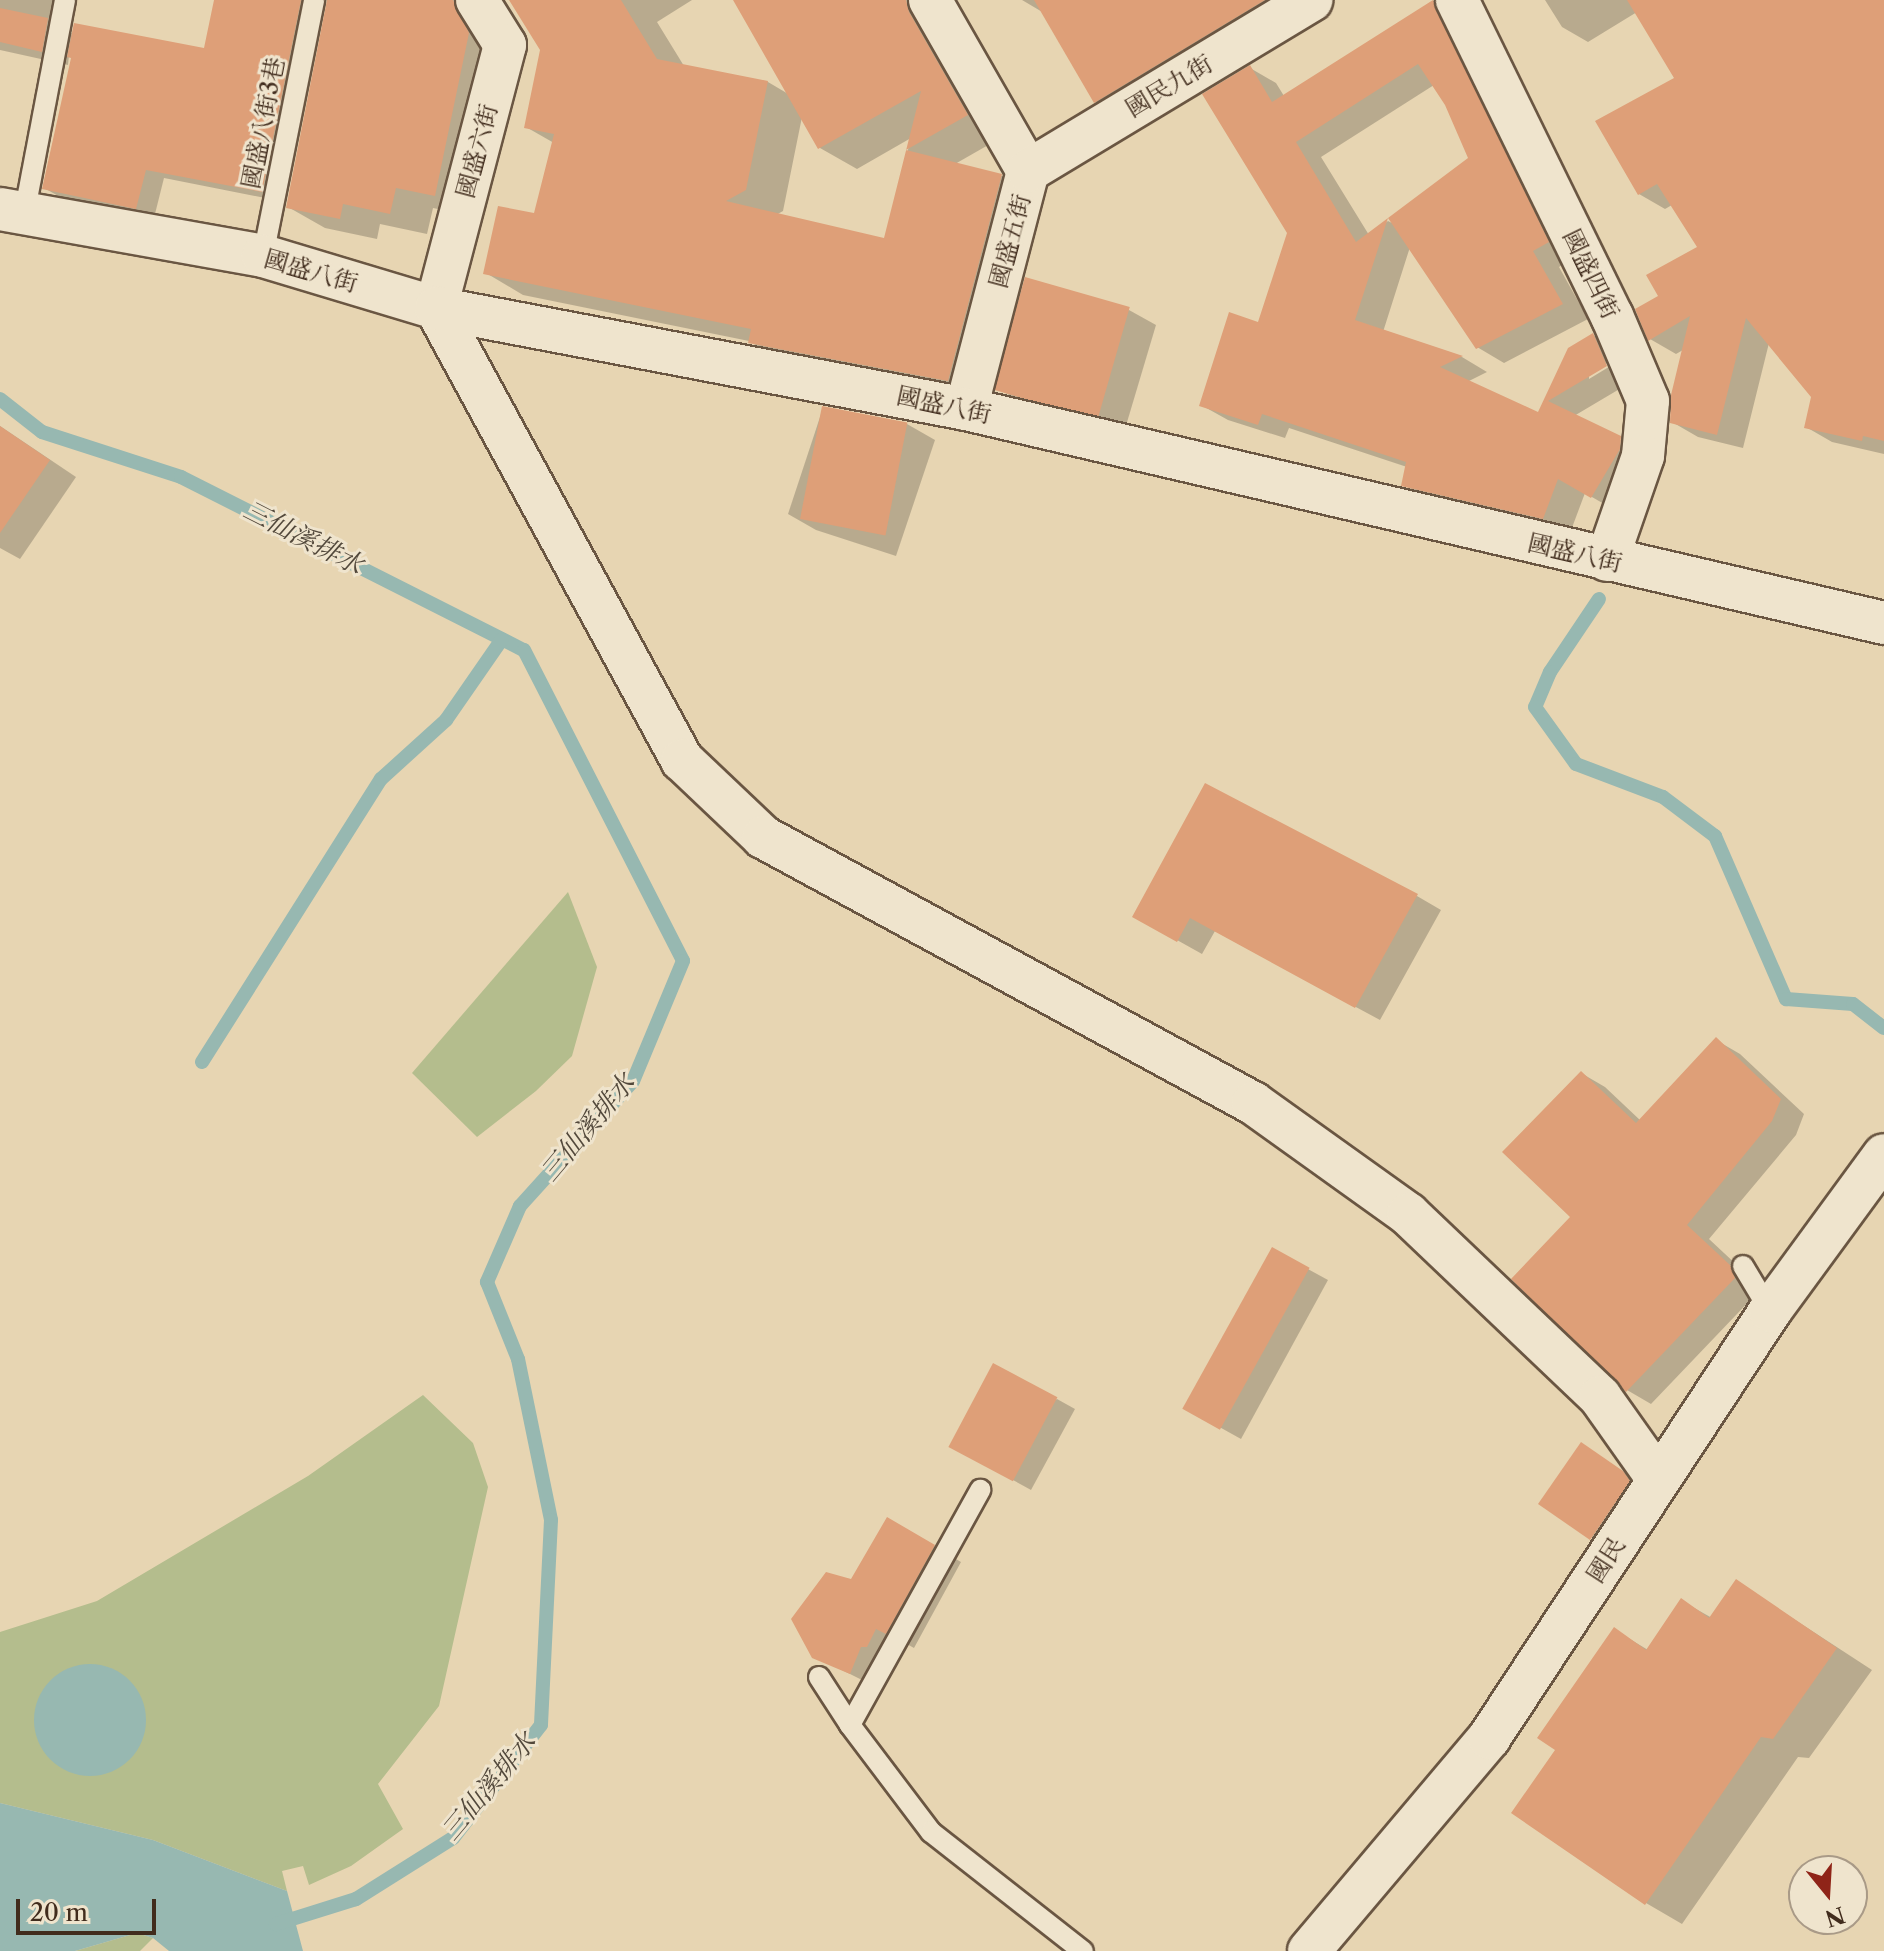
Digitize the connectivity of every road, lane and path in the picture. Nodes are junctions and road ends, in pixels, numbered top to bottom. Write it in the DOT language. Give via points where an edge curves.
graph roads {
  1 [pos="65,0"];
  2 [pos="314,0"];
  3 [pos="477,0"];
  4 [pos="930,0"];
  5 [pos="1311,0"];
  6 [pos="1457,0"];
  7 [pos="1028,171"];
  8 [pos="12,212"];
  9 [pos="263,256"];
  10 [pos="436,308"];
  11 [pos="966,409"];
  12 [pos="1607,560"];
  13 [pos="1884,623"];
  14 [pos="1884,1155"];
  15 [pos="1743,1266"];
  16 [pos="1770,1311"];
  17 [pos="1658,1479"];
  18 [pos="980,1490"];
  19 [pos="819,1677"];
  20 [pos="850,1725"];
  21 [pos="1083,1951"];
  22 [pos="1309,1951"];
  1 -- 8 [label="lane"];
  2 -- 9 [label="lane, 國盛八街3巷"];
  3 -- 10 [label="street, 國盛六街" via="505,45"];
  4 -- 7 [label="street, 國盛五街"];
  5 -- 7 [label="street, 國民九街"];
  6 -- 12 [label="street, 國盛四街" via="1612,316 1648,401 1643,456"];
  7 -- 11 [label="street, 國盛五街"];
  8 -- 9 [label="street, 國盛八街"];
  9 -- 10 [label="street, 國盛八街"];
  10 -- 11 [label="street, 國盛八街"];
  10 -- 17 [label="street" via="682,760 763,837 1253,1103 1408,1214 1600,1397"];
  11 -- 12 [label="street, 國盛八街"];
  12 -- 13 [label="street, 國盛八街"];
  14 -- 16 [label="street, 國民"];
  15 -- 16 [label="lane"];
  16 -- 17 [label="street, 國民"];
  17 -- 22 [label="street, 國民" via="1489,1738"];
  18 -- 20 [label="lane"];
  19 -- 20 [label="lane"];
  20 -- 21 [label="lane" via="931,1832"];
}
